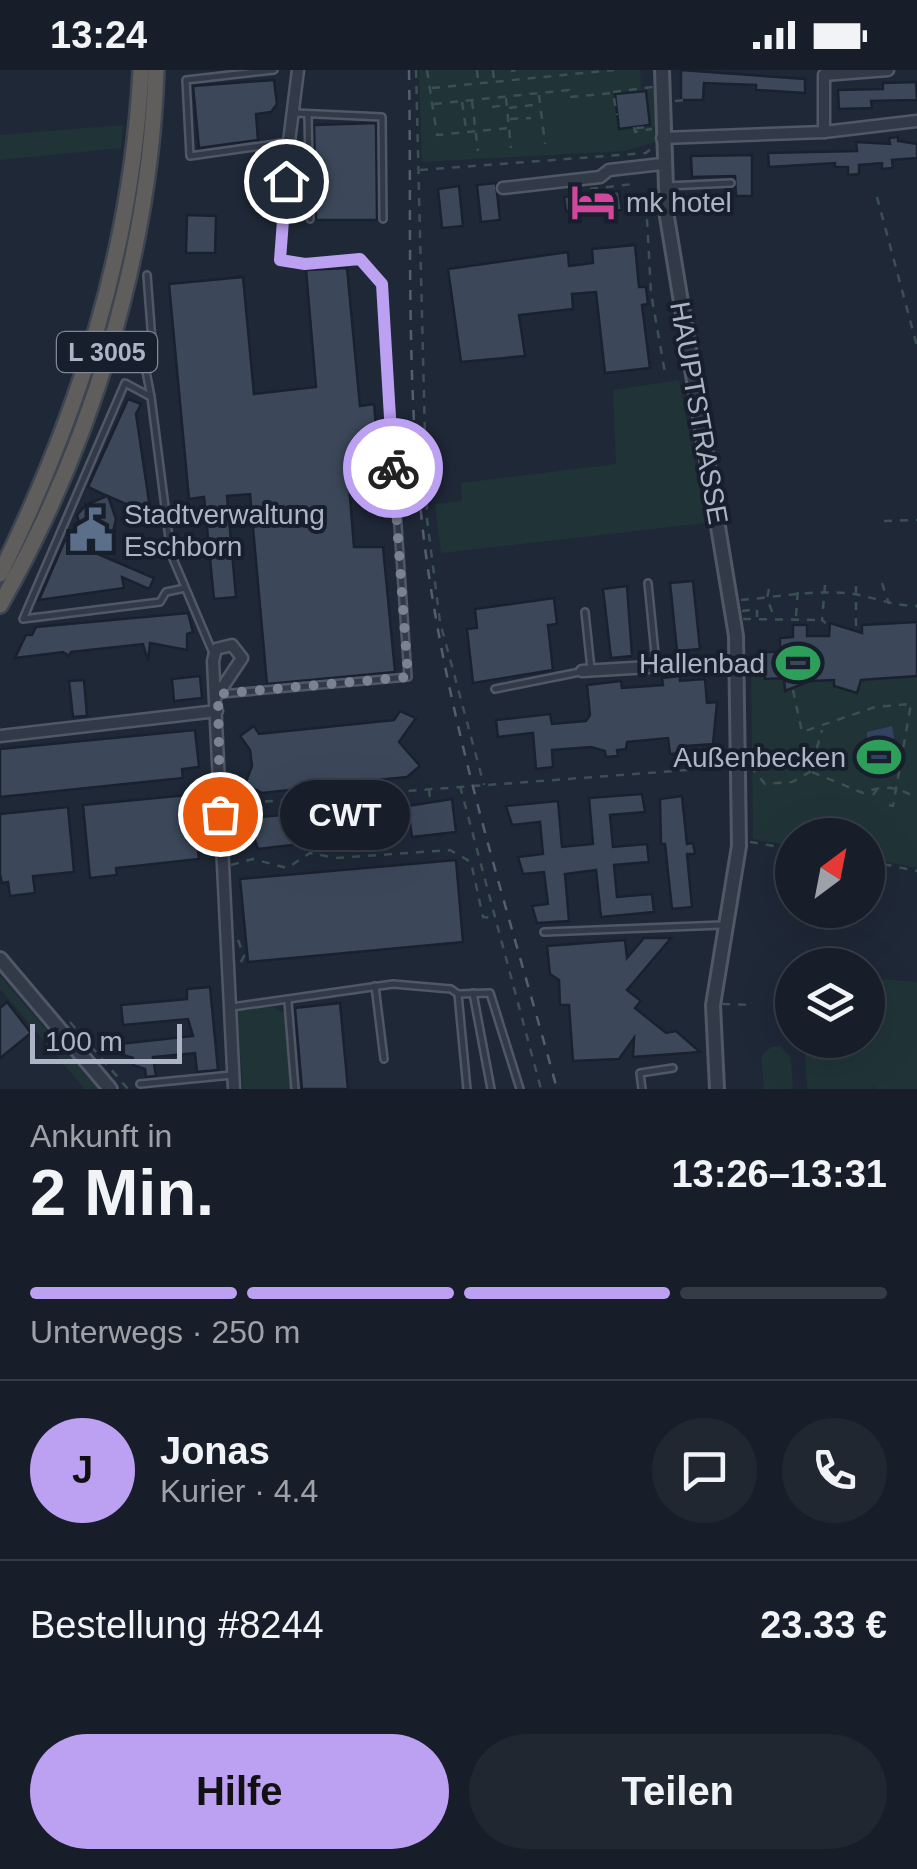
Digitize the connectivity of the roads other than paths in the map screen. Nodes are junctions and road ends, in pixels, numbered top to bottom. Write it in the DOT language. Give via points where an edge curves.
graph roads {
  1 [pos="142,70"];
  2 [pos="156,70"];
  3 [pos="274,70"];
  4 [pos="298,70"];
  5 [pos="662,70"];
  6 [pos="888,70"];
  7 [pos="293,112"];
  8 [pos="308,114"];
  9 [pos="917,121"];
  10 [pos="659,131"];
  11 [pos="824,132"];
  12 [pos="289,142"];
  13 [pos="662,164"];
  14 [pos="731,182"];
  15 [pos="664,186"];
  16 [pos="502,188"];
  17 [pos="310,218"];
  18 [pos="384,219"];
  19 [pos="148,274"];
  20 [pos="151,396"];
  21 [pos="0,574"];
  22 [pos="648,582"];
  23 [pos="185,588"];
  24 [pos="0,605"];
  25 [pos="586,612"];
  26 [pos="213,653"];
  27 [pos="735,662"];
  28 [pos="657,666"];
  29 [pos="587,670"];
  30 [pos="496,689"];
  31 [pos="218,694"];
  32 [pos="218,711"];
  33 [pos="0,736"];
  34 [pos="725,925"];
  35 [pos="544,932"];
  36 [pos="0,959"];
  37 [pos="376,986"];
  38 [pos="473,993"];
  39 [pos="458,994"];
  40 [pos="288,1002"];
  41 [pos="229,1007"];
  42 [pos="384,1059"];
  43 [pos="673,1068"];
  44 [pos="232,1075"];
  45 [pos="140,1084"];
  46 [pos="110,1089"];
  47 [pos="234,1089"];
  48 [pos="295,1089"];
  49 [pos="467,1089"];
  50 [pos="492,1089"];
  51 [pos="520,1089"];
  52 [pos="642,1089"];
  53 [pos="718,1089"];
  1 -- 21 [label="highway, L 3005" via="134,167 99,326 58,448"];
  2 -- 24 [label="highway, L 3005" via="141,209 110,344 64,470"];
  3 -- 12 [label="lane" via="186,80 190,156"];
  4 -- 7 [label="street"];
  5 -- 10 [label="street, HAUPTSTRASSE"];
  6 -- 11 [label="street" via="824,76"];
  7 -- 8 [label="lane"];
  7 -- 12 [label="street"];
  8 -- 17 [label="lane"];
  8 -- 18 [label="lane" via="382,116"];
  9 -- 11 [label="street"];
  10 -- 11 [label="street"];
  10 -- 13 [label="street, HAUPTSTRASSE"];
  12 -- 31 [label="lane" via="280,260 360,259 382,284 408,677"];
  13 -- 15 [label="street, HAUPTSTRASSE"];
  13 -- 16 [label="street"];
  14 -- 15 [label="lane"];
  15 -- 27 [label="street, HAUPTSTRASSE" via="682,321 737,606"];
  19 -- 20 [label="lane" via="152,354 145,366"];
  20 -- 23 [label="lane" via="171,554"];
  20 -- 23 [label="lane" via="125,383 23,619 160,602 166,592"];
  22 -- 28 [label="lane"];
  23 -- 26 [label="lane"];
  25 -- 29 [label="lane"];
  26 -- 31 [label="street"];
  26 -- 31 [label="street" via="232,645 242,658"];
  27 -- 28 [label="street"];
  27 -- 34 [label="street, HAUPTSTRASSE" via="747,766"];
  28 -- 29 [label="street"];
  29 -- 30 [label="lane"];
  31 -- 32 [label="street"];
  32 -- 33 [label="street"];
  32 -- 41 [label="street"];
  34 -- 35 [label="lane"];
  34 -- 53 [label="street, HAUPTSTRASSE"];
  36 -- 46 [label="street"];
  37 -- 39 [label="lane"];
  37 -- 40 [label="lane"];
  37 -- 42 [label="lane"];
  38 -- 39 [label="lane"];
  38 -- 50 [label="lane"];
  38 -- 51 [label="lane" via="490,992"];
  39 -- 49 [label="lane"];
  40 -- 41 [label="lane"];
  40 -- 48 [label="lane"];
  41 -- 44 [label="street"];
  43 -- 52 [label="lane" via="640,1073"];
  44 -- 45 [label="lane"];
  44 -- 47 [label="street"];
}
